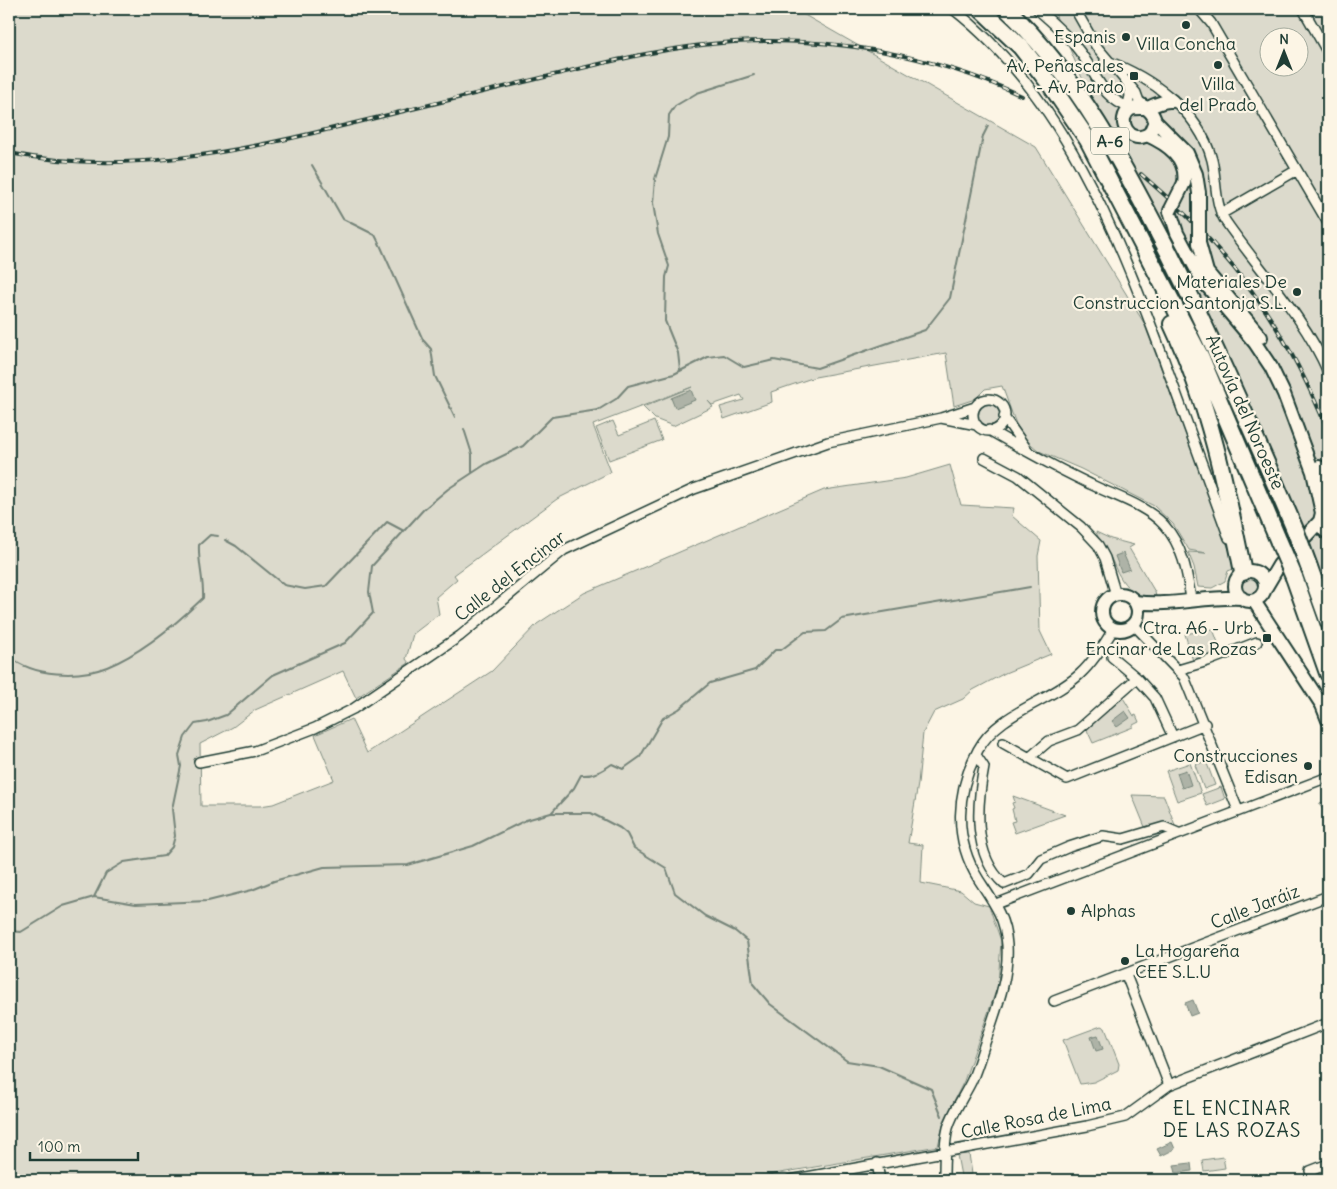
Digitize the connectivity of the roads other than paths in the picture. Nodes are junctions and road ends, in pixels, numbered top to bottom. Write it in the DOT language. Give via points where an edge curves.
graph roads {
  1 [pos="953,9"];
  2 [pos="982,9"];
  3 [pos="1007,9"];
  4 [pos="1037,9"];
  5 [pos="1076,9"];
  6 [pos="1199,9"];
  7 [pos="1302,9"];
  8 [pos="1328,53"];
  9 [pos="1105,60"];
  10 [pos="1128,83"];
  11 [pos="1172,101"];
  12 [pos="1142,115"];
  13 [pos="1078,124"];
  14 [pos="1297,170"];
  15 [pos="1222,214"];
  16 [pos="1328,223"];
  17 [pos="1328,372"];
  18 [pos="975,406"];
  19 [pos="1004,417"];
  20 [pos="941,418"];
  21 [pos="977,425"];
  22 [pos="989,430"];
  23 [pos="1032,455"];
  24 [pos="984,458"];
  25 [pos="1328,493"];
  26 [pos="1324,521"];
  27 [pos="1301,534"];
  28 [pos="1279,565"];
  29 [pos="1247,573"];
  30 [pos="1266,588"];
  31 [pos="1116,594"];
  32 [pos="1244,595"];
  33 [pos="1191,599"];
  34 [pos="1135,602"];
  35 [pos="1158,605"];
  36 [pos="1135,620"];
  37 [pos="1328,620"];
  38 [pos="1114,628"];
  39 [pos="1257,642"];
  40 [pos="1112,657"];
  41 [pos="1178,670"];
  42 [pos="1328,673"];
  43 [pos="1137,678"];
  44 [pos="1328,720"];
  45 [pos="1205,724"];
  46 [pos="1173,737"];
  47 [pos="1003,743"];
  48 [pos="976,755"];
  49 [pos="1030,758"];
  50 [pos="199,762"];
  51 [pos="1328,777"];
  52 [pos="1238,810"];
  53 [pos="1178,833"];
  54 [pos="1328,896"];
  55 [pos="996,904"];
  56 [pos="1126,975"];
  57 [pos="1054,1001"];
  58 [pos="1328,1023"];
  59 [pos="1169,1085"];
  60 [pos="944,1152"];
  61 [pos="876,1164"];
  62 [pos="1328,1164"];
  63 [pos="826,1177"];
  64 [pos="790,1180"];
  65 [pos="880,1180"];
  66 [pos="944,1180"];
  67 [pos="1314,1180"];
  1 -- 29 [label="street" via="1000,50 1034,93 1060,131 1104,211 1143,304 1235,553"];
  2 -- 13 [label="highway, Autovía del Noroeste / A-6" via="1021,47"];
  3 -- 27 [label="highway, Autovía del Noroeste / A-6" via="1036,37 1075,86 1107,136 1187,290"];
  4 -- 12 [label="street" via="1077,48 1108,96"];
  5 -- 9 [label="street"];
  6 -- 14 [label="street" via="1211,23"];
  7 -- 8 [label="street"];
  9 -- 10 [label="street"];
  9 -- 11 [label="street" via="1146,78"];
  10 -- 12 [label="street" via="1136,93"];
  10 -- 12 [label="street" via="1130,96"];
  11 -- 12 [label="street"];
  11 -- 15 [label="street" via="1184,111 1206,144"];
  12 -- 25 [label="street, bridge" via="1181,144 1191,160 1199,193 1199,243 1207,272 1261,338 1290,387"];
  12 -- 26 [label="street, bridge" via="1161,142 1174,152 1184,170 1184,183 1170,211 1178,233 1202,280 1250,336 1271,367 1313,472"];
  13 -- 29 [label="highway" via="1081,143 1165,308 1194,377 1207,415"];
  13 -- 42 [label="highway, Autovía del Noroeste / A-6, bridge" via="1201,358 1294,577"];
  14 -- 15 [label="street"];
  14 -- 16 [label="street"];
  15 -- 17 [label="street" via="1292,309"];
  18 -- 19 [label="street" via="985,399 993,400 1001,404"];
  18 -- 20 [label="street, Calle del Encinar"];
  18 -- 21 [label="street" via="973,418"];
  19 -- 22 [label="street" via="999,427"];
  19 -- 23 [label="street"];
  20 -- 21 [label="street, Calle del Encinar"];
  20 -- 50 [label="street, Calle del Encinar" via="828,442 694,489 587,538 564,550 460,636 353,709 315,728 254,751"];
  21 -- 22 [label="street"];
  22 -- 23 [label="street"];
  23 -- 33 [label="street" via="1144,510 1163,524 1179,546 1187,569"];
  24 -- 31 [label="street" via="1018,476 1081,527 1105,558"];
  26 -- 27 [label="street"];
  27 -- 28 [label="street"];
  27 -- 37 [label="highway, Autovía del Noroeste / A-6, bridge"];
  28 -- 29 [label="street"];
  28 -- 30 [label="street"];
  29 -- 30 [label="street" via="1263,577"];
  29 -- 32 [label="street"];
  30 -- 32 [label="street" via="1261,597"];
  31 -- 34 [label="street" via="1126,595"];
  31 -- 38 [label="street" via="1106,600 1102,611 1104,620"];
  32 -- 33 [label="street"];
  32 -- 44 [label="street" via="1322,704"];
  33 -- 35 [label="street"];
  34 -- 35 [label="street"];
  34 -- 36 [label="street"];
  35 -- 36 [label="street"];
  36 -- 38 [label="street" via="1124,629"];
  36 -- 41 [label="street"];
  38 -- 48 [label="street" via="1080,674 1059,690 1007,718"];
  39 -- 41 [label="street"];
  40 -- 43 [label="street"];
  41 -- 45 [label="street"];
  43 -- 46 [label="street" via="1155,698"];
  43 -- 49 [label="street" via="1078,730 1049,742"];
  45 -- 46 [label="street"];
  45 -- 52 [label="street"];
  46 -- 49 [label="street" via="1067,778"];
  47 -- 49 [label="street"];
  48 -- 53 [label="street" via="984,767 978,798 979,826 986,857 1004,884 1029,874 1041,859 1103,836 1123,839 1164,827"];
  48 -- 55 [label="street" via="964,782 961,829 973,869"];
  51 -- 52 [label="street"];
  52 -- 53 [label="street"];
  53 -- 55 [label="street"];
  54 -- 56 [label="street, Calle Jaráiz"];
  55 -- 60 [label="street" via="1007,946 1003,988 973,1078 949,1125"];
  56 -- 57 [label="street, Calle Jaráiz"];
  56 -- 59 [label="street"];
  58 -- 59 [label="street, Calle Rosa de Lima"];
  59 -- 60 [label="street, Calle Rosa de Lima" via="1125,1117"];
  60 -- 61 [label="street, Calle Rosa de Lima"];
  60 -- 66 [label="street"];
  61 -- 63 [label="street, Calle Rosa de Lima"];
  61 -- 65 [label="street"];
  62 -- 67 [label="street" via="1310,1171"];
  63 -- 64 [label="street, Calle Rosa de Lima"];
}
